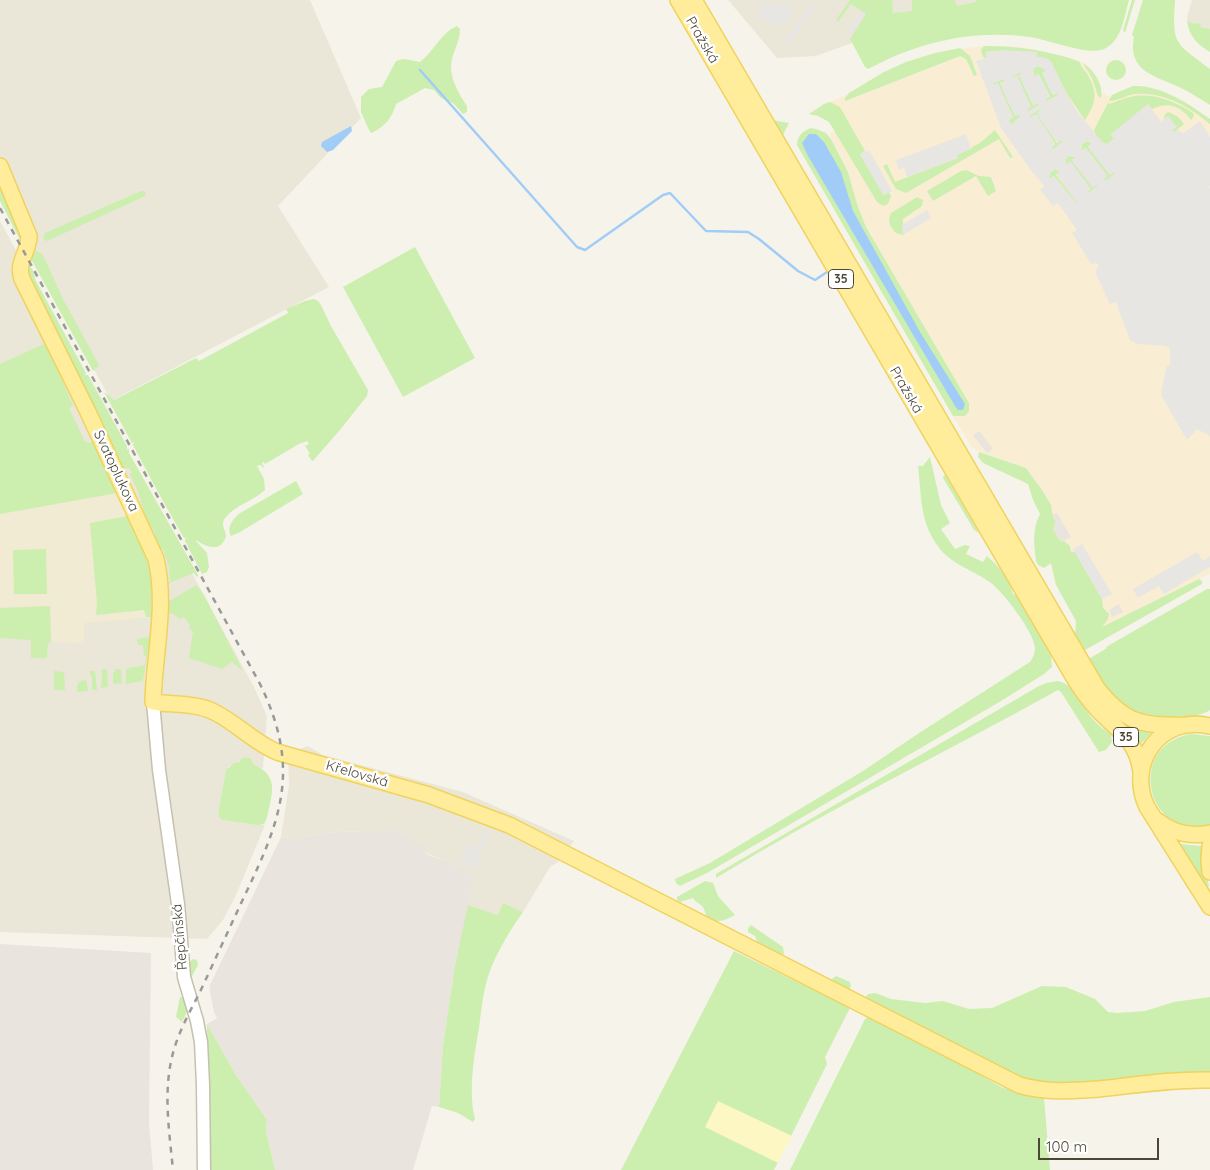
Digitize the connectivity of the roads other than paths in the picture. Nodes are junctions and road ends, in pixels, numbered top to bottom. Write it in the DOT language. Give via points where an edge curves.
graph roads {
  1 [pos="678,0"];
  2 [pos="694,0"];
  3 [pos="0,166"];
  4 [pos="153,702"];
  5 [pos="1187,725"];
  6 [pos="1210,726"];
  7 [pos="1141,772"];
  8 [pos="1149,811"];
  9 [pos="1210,833"];
  10 [pos="1210,846"];
  11 [pos="1210,872"];
  12 [pos="1210,907"];
  13 [pos="1210,1080"];
  14 [pos="204,1170"];
  1 -- 7 [label="main road, Pražská / 35" via="1073,676 1092,703 1130,741 1138,755"];
  2 -- 5 [label="main road, Pražská / 35" via="1093,682 1108,701 1132,719 1150,725"];
  3 -- 4 [label="main road, Svatoplukova" via="29,236 20,268 22,278 156,559 160,602"];
  4 -- 13 [label="main road, Křelovská" via="207,709 272,750 448,802 499,821 1023,1086 1065,1091"];
  4 -- 14 [label="street, Řepčínská" via="184,977 202,1047"];
  5 -- 6 [label="main road, Pražská"];
  5 -- 7 [label="main road" via="1170,730 1157,739 1147,752"];
  7 -- 8 [label="main road" via="1142,794"];
  8 -- 9 [label="main road" via="1162,824 1178,832"];
  8 -- 12 [label="main road"];
  10 -- 11 [label="main road"];
}
